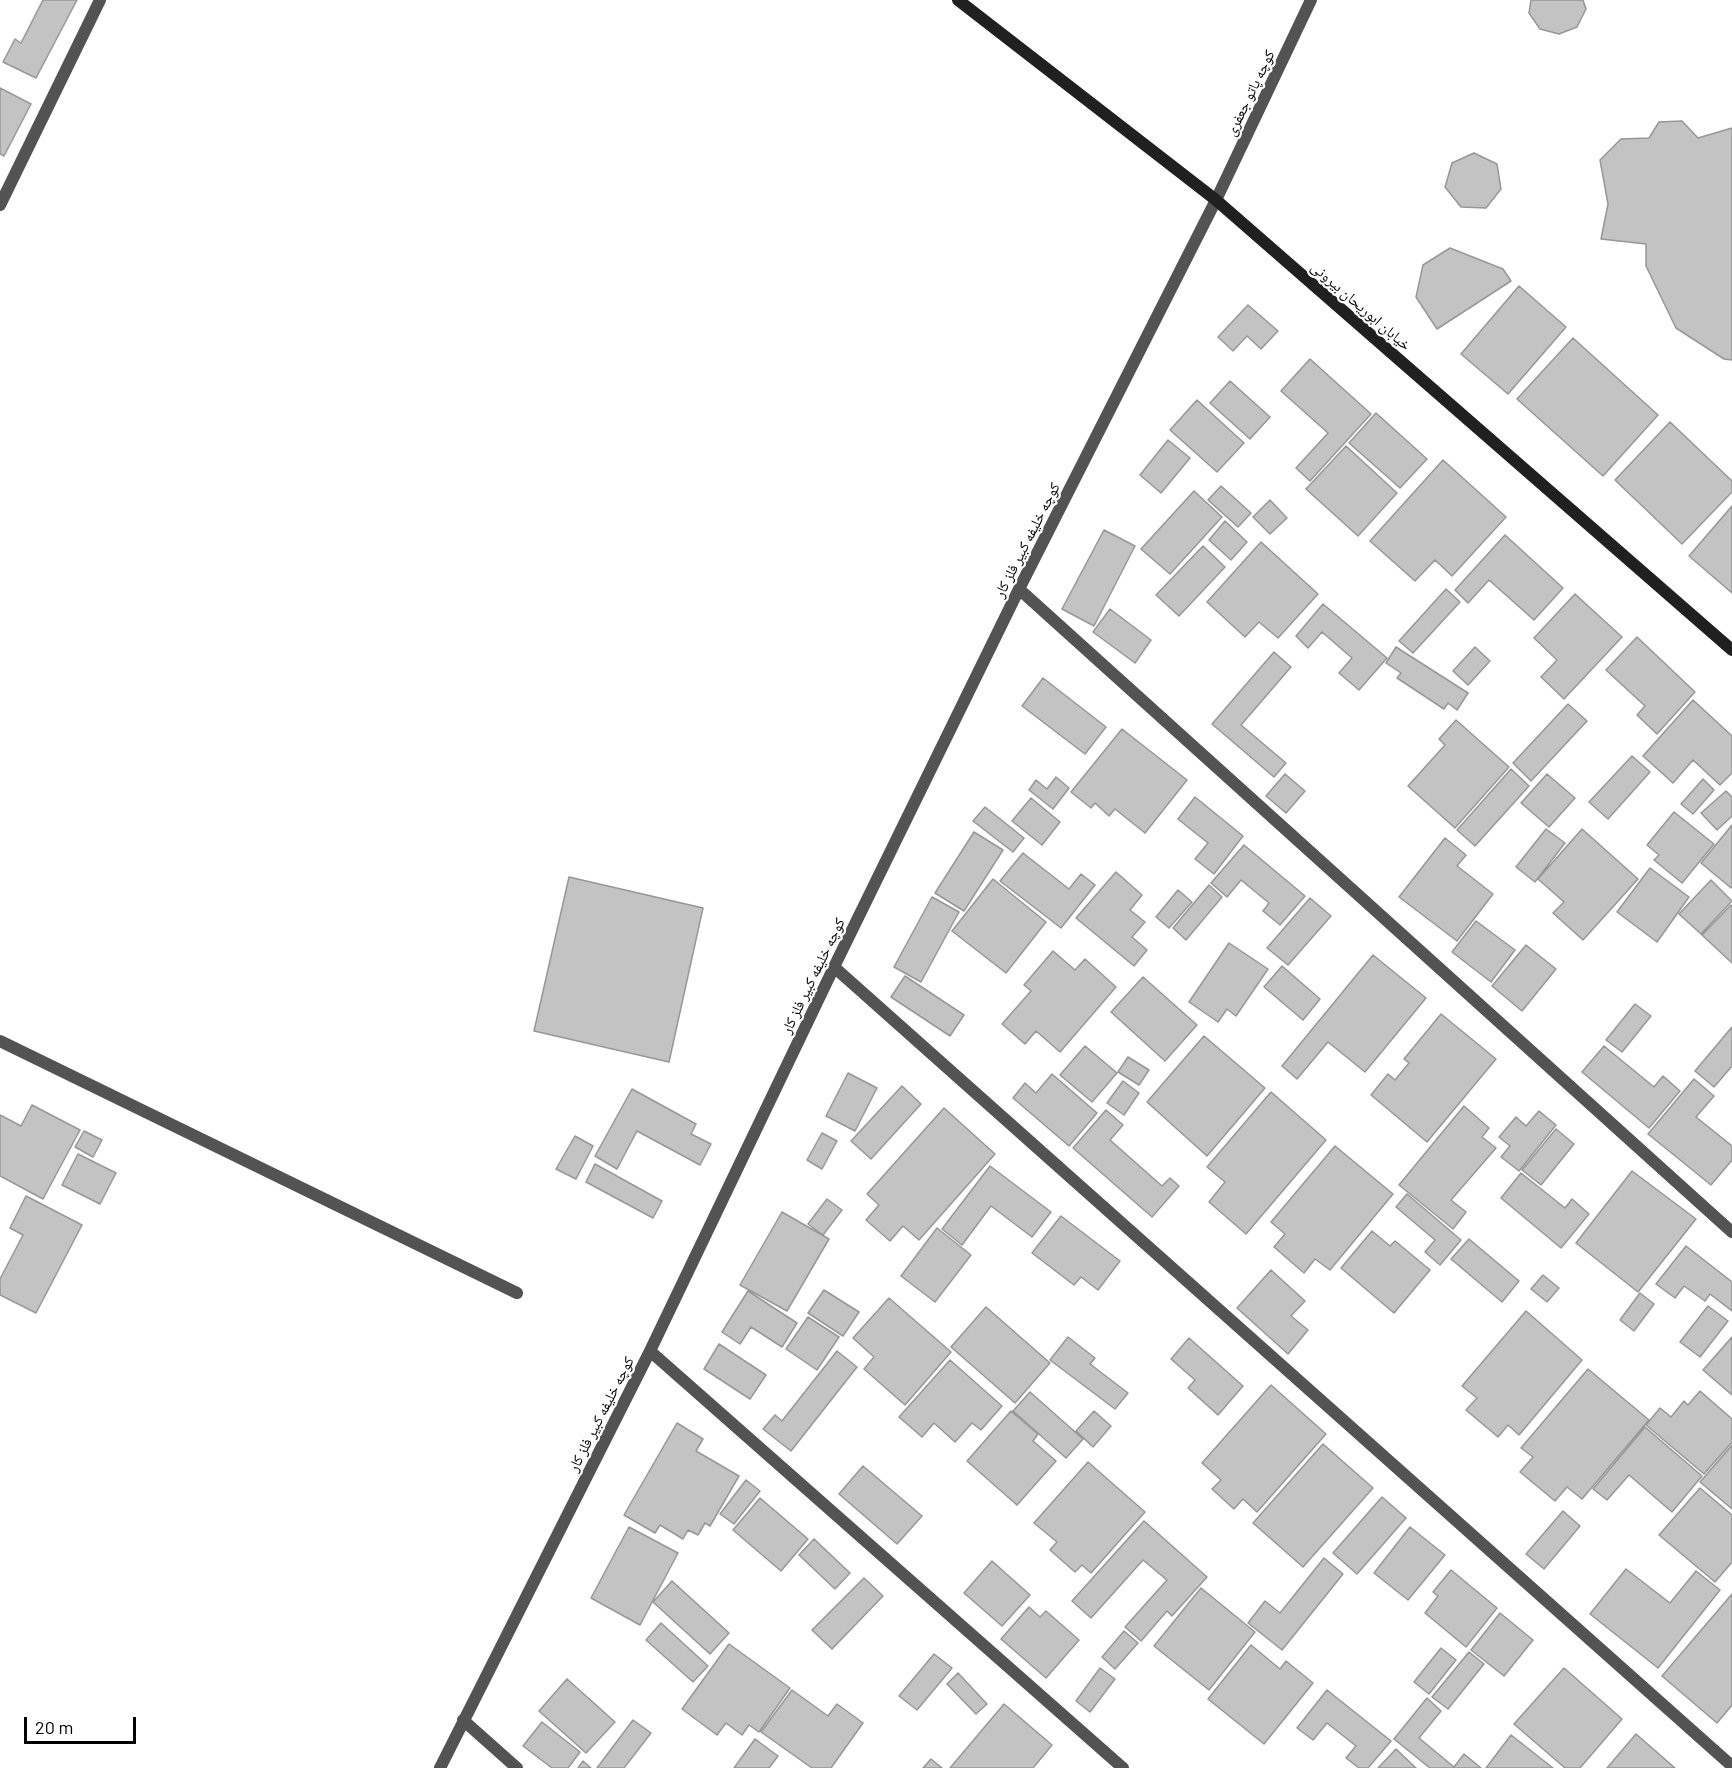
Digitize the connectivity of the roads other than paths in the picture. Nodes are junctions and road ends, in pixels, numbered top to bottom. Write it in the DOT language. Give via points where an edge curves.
graph roads {
  1 [pos="100,0"];
  2 [pos="958,0"];
  3 [pos="1311,0"];
  4 [pos="1216,200"];
  5 [pos="0,205"];
  6 [pos="1019,589"];
  7 [pos="1732,650"];
  8 [pos="834,967"];
  9 [pos="0,1041"];
  10 [pos="1732,1232"];
  11 [pos="517,1293"];
  12 [pos="650,1351"];
  13 [pos="463,1720"];
  14 [pos="1732,1766"];
  15 [pos="440,1768"];
  16 [pos="517,1768"];
  17 [pos="1123,1768"];
  1 -- 5 [label="street"];
  2 -- 4 [label="street, خیابان ابوریحان بیرونی"];
  3 -- 4 [label="street, کوچه پاتو جعفری"];
  4 -- 6 [label="street, کوچه خلیفه کبیر فلز کار"];
  4 -- 7 [label="street, خیابان ابوریحان بیرونی"];
  6 -- 8 [label="street, کوچه خلیفه کبیر فلز کار"];
  6 -- 10 [label="street"];
  8 -- 12 [label="street, کوچه خلیفه کبیر فلز کار"];
  8 -- 14 [label="street"];
  9 -- 11 [label="street"];
  12 -- 13 [label="street, کوچه خلیفه کبیر فلز کار"];
  12 -- 17 [label="street"];
  13 -- 15 [label="street, کوچه خلیفه کبیر فلز کار"];
  13 -- 16 [label="street"];
}
